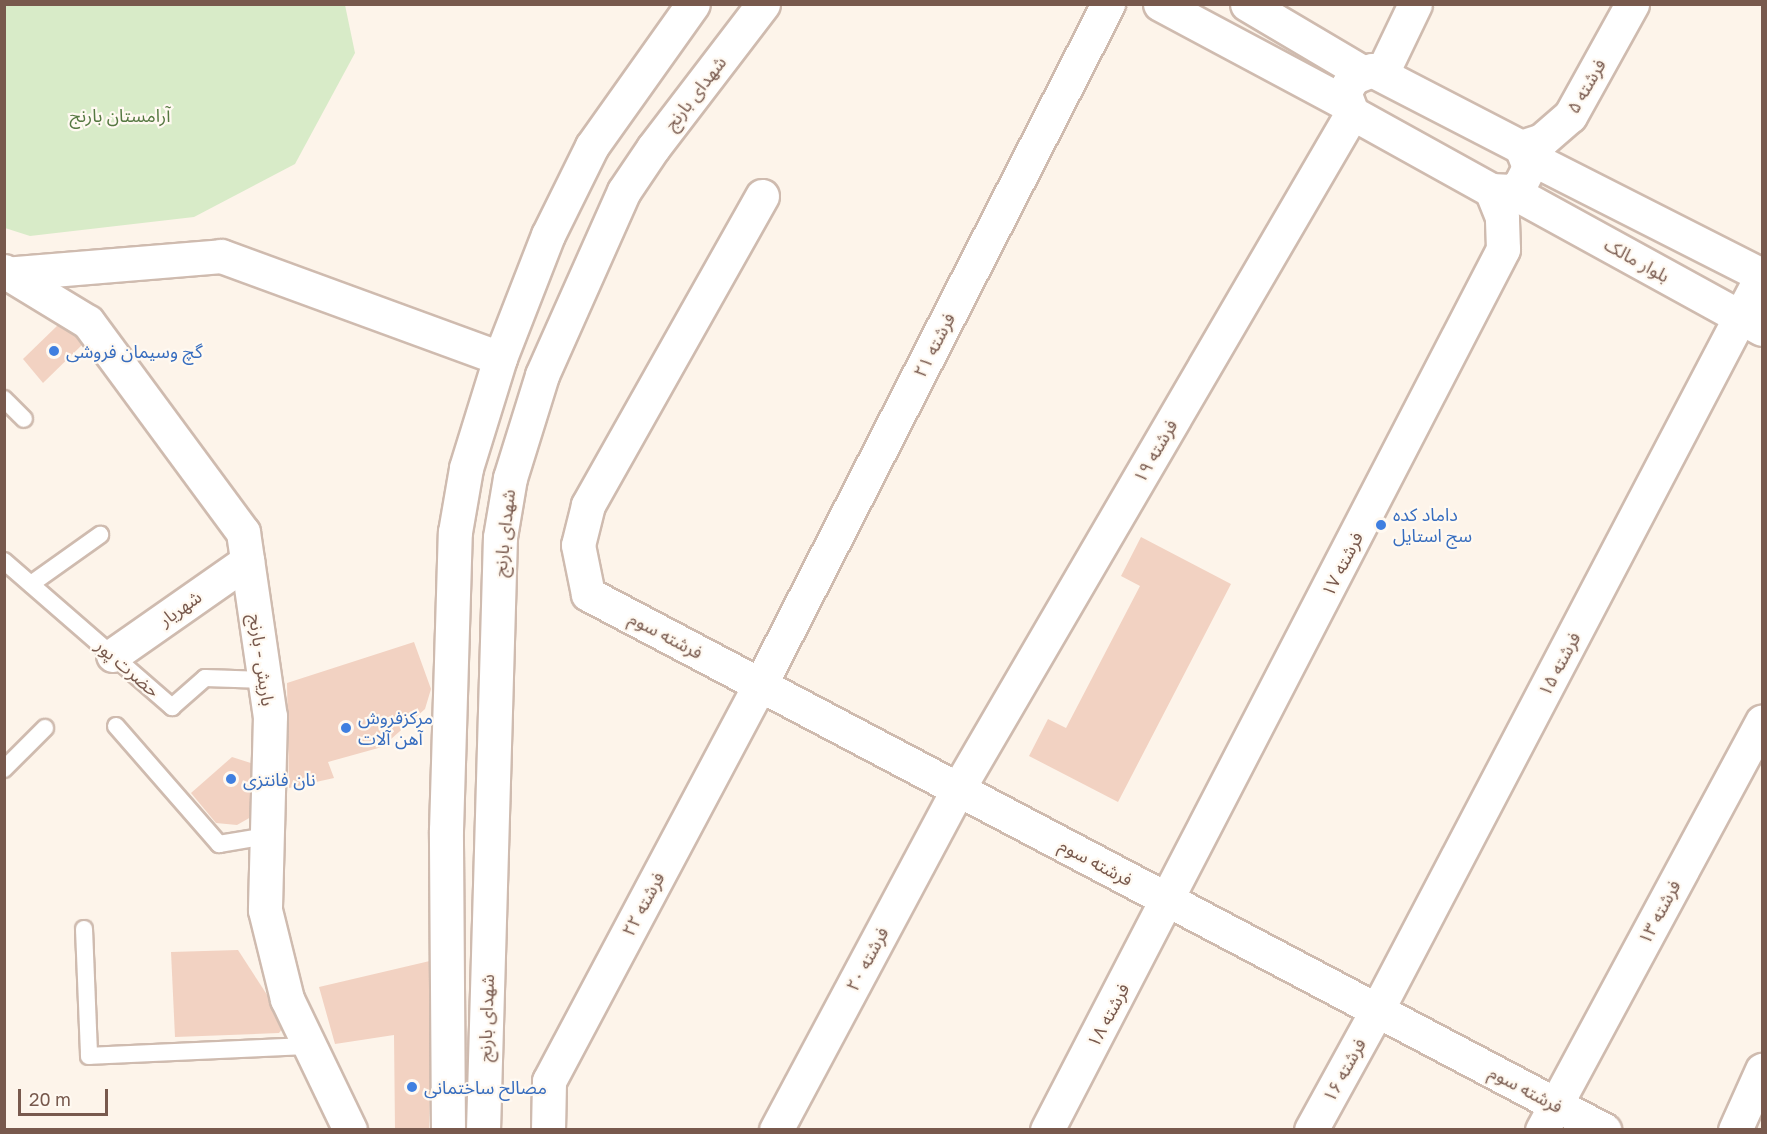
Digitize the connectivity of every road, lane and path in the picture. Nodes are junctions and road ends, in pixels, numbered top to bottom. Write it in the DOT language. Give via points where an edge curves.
graph roads {
  1 [pos="693,4"];
  2 [pos="763,4"];
  3 [pos="1108,4"];
  4 [pos="1160,4"];
  5 [pos="1247,4"];
  6 [pos="1415,4"];
  7 [pos="1632,4"];
  8 [pos="1372,72"];
  9 [pos="1349,109"];
  10 [pos="1524,152"];
  11 [pos="1501,190"];
  12 [pos="762,196"];
  13 [pos="5,273"];
  14 [pos="1762,275"];
  15 [pos="1751,323"];
  16 [pos="500,358"];
  17 [pos="4,399"];
  18 [pos="24,419"];
  19 [pos="100,535"];
  20 [pos="4,561"];
  21 [pos="247,561"];
  22 [pos="31,584"];
  23 [pos="113,654"];
  24 [pos="265,680"];
  25 [pos="760,685"];
  26 [pos="1762,721"];
  27 [pos="116,726"];
  28 [pos="45,728"];
  29 [pos="4,769"];
  30 [pos="958,789"];
  31 [pos="267,836"];
  32 [pos="1169,901"];
  33 [pos="84,929"];
  34 [pos="1377,1010"];
  35 [pos="310,1047"];
  36 [pos="1762,1070"];
  37 [pos="1548,1117"];
  38 [pos="350,1130"];
  39 [pos="448,1130"];
  40 [pos="483,1130"];
  41 [pos="548,1130"];
  42 [pos="776,1130"];
  43 [pos="1047,1130"];
  44 [pos="1311,1130"];
  45 [pos="1604,1130"];
  46 [pos="1735,1130"];
  1 -- 16 [label="street, شهدای بارنج" via="592,146 548,235"];
  2 -- 40 [label="street, شهدای بارنج" via="652,148 624,191 542,375 510,478 500,537"];
  3 -- 25 [label="street, ۲۱ فرشته"];
  4 -- 9 [label="street"];
  5 -- 8 [label="street"];
  6 -- 8 [label="street, ۱۹ فرشته"];
  7 -- 10 [label="street, فرشته ۵" via="1570,116"];
  8 -- 9 [label="street, ۱۹ فرشته" via="1348,85"];
  8 -- 10 [label="street"];
  9 -- 11 [label="street, بلوار مالک"];
  9 -- 30 [label="street, ۱۹ فرشته"];
  10 -- 11 [label="street" via="1526,177"];
  10 -- 14 [label="street"];
  11 -- 15 [label="street, بلوار مالک"];
  11 -- 32 [label="street, ۱۷ فرشته" via="1503,249"];
  12 -- 25 [label="street, فرشته سوم" via="588,505 578,545 588,594"];
  13 -- 16 [label="street" via="221,256"];
  13 -- 21 [label="street, باریش - بارنج" via="88,322 243,532"];
  14 -- 15 [label="street, ۱۵ فرشته"];
  15 -- 34 [label="street, ۱۵ فرشته"];
  16 -- 39 [label="street, شهدای بارنج" via="466,468 455,532 446,831"];
  17 -- 18 [label="lane"];
  19 -- 22 [label="lane"];
  20 -- 22 [label="lane, حضرت پور"];
  21 -- 23 [label="street, شهریار"];
  21 -- 24 [label="street, باریش - بارنج"];
  22 -- 23 [label="lane, حضرت پور"];
  23 -- 24 [label="lane, حضرت پور" via="172,707 205,678"];
  24 -- 31 [label="street, باریش - بارنج" via="270,716"];
  25 -- 30 [label="street, فرشته سوم"];
  25 -- 41 [label="street, ۲۲ فرشته" via="549,1081"];
  26 -- 37 [label="street, ۱۳ فرشته"];
  27 -- 31 [label="lane" via="219,844"];
  28 -- 29 [label="lane"];
  30 -- 32 [label="street, فرشته سوم"];
  30 -- 42 [label="street, ۲۰ فرشته"];
  31 -- 35 [label="street, باریش - بارنج" via="265,910 287,999"];
  32 -- 34 [label="street, فرشته سوم"];
  32 -- 43 [label="street, ۱۸ فرشته"];
  33 -- 35 [label="lane" via="89,1056"];
  34 -- 37 [label="street, فرشته سوم"];
  34 -- 44 [label="street, ۱۶ فرشته"];
  35 -- 38 [label="street, باریش - بارنج"];
  36 -- 46 [label="street"];
  37 -- 45 [label="street, فرشته سوم"];
}
